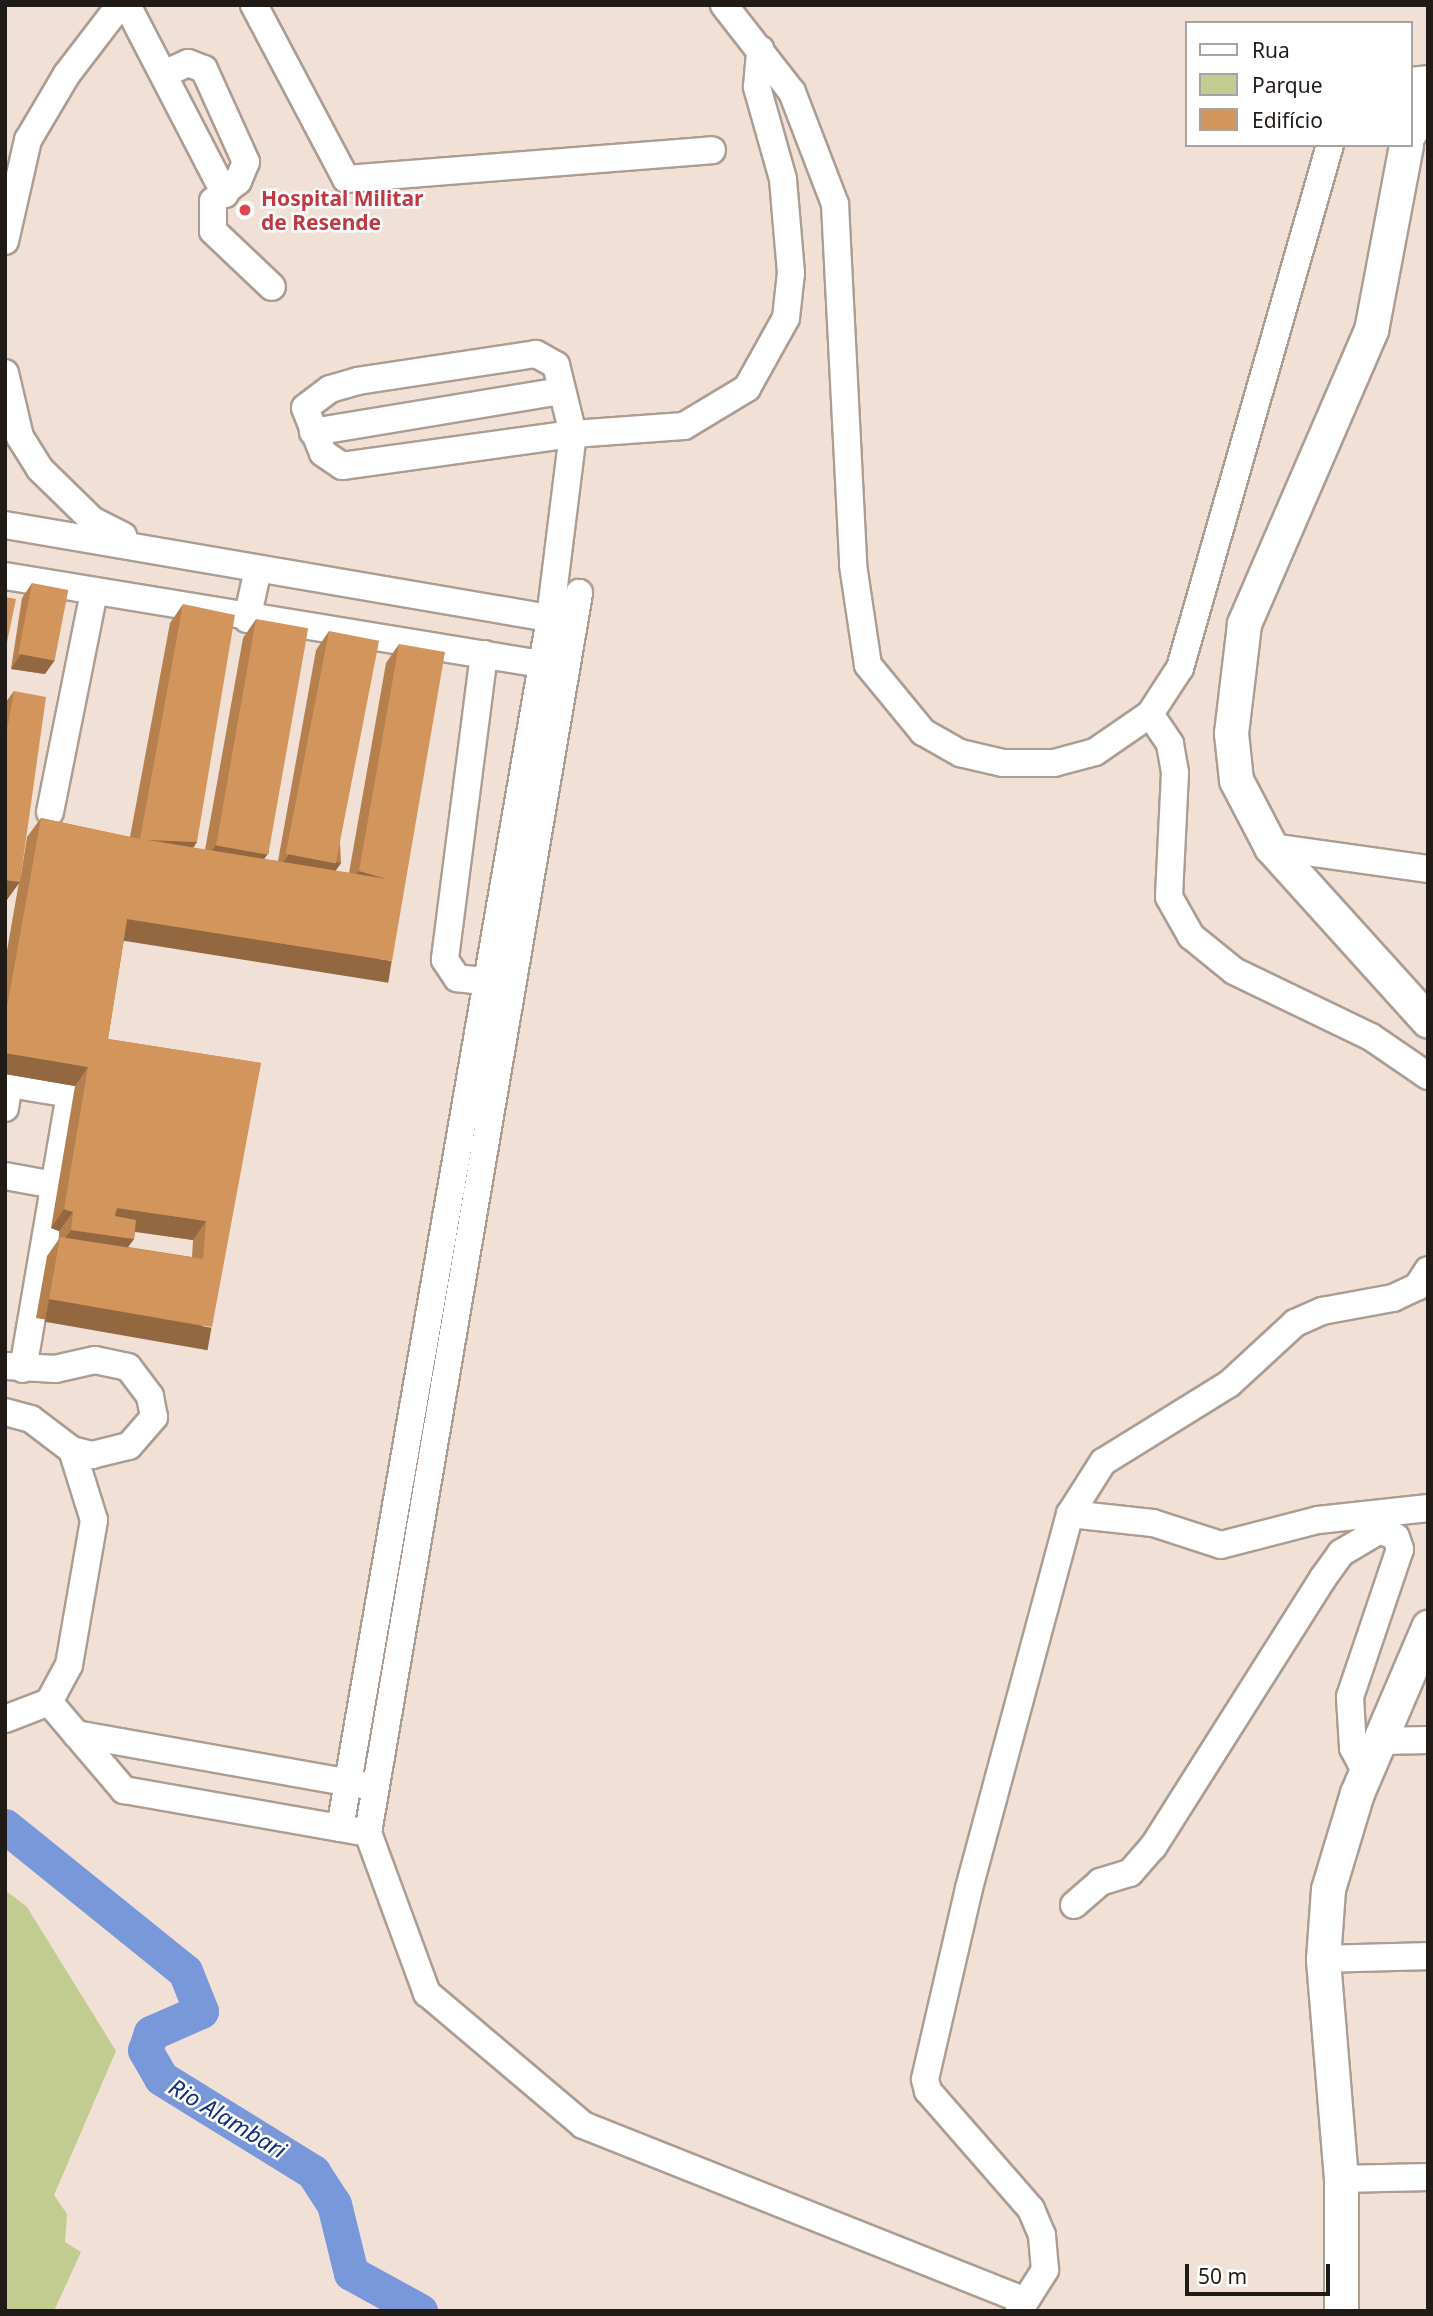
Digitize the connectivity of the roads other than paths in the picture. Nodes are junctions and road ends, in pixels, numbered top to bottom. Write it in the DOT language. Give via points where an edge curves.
graph roads {
  1 [pos="120,5"];
  2 [pos="127,5"];
  3 [pos="254,5"];
  4 [pos="724,5"];
  5 [pos="760,49"];
  6 [pos="166,73"];
  7 [pos="1428,96"];
  8 [pos="1412,128"];
  9 [pos="1329,147"];
  10 [pos="1406,147"];
  11 [pos="712,150"];
  12 [pos="225,194"];
  13 [pos="5,241"];
  14 [pos="272,287"];
  15 [pos="5,373"];
  16 [pos="562,391"];
  17 [pos="313,432"];
  18 [pos="573,435"];
  19 [pos="5,525"];
  20 [pos="150,548"];
  21 [pos="258,569"];
  22 [pos="5,576"];
  23 [pos="94,591"];
  24 [pos="579,593"];
  25 [pos="247,619"];
  26 [pos="562,621"];
  27 [pos="484,654"];
  28 [pos="555,667"];
  29 [pos="1150,714"];
  30 [pos="50,812"];
  31 [pos="1271,847"];
  32 [pos="1428,869"];
  33 [pos="500,984"];
  34 [pos="1428,1021"];
  35 [pos="1428,1076"];
  36 [pos="5,1108"];
  37 [pos="5,1176"];
  38 [pos="54,1185"];
  39 [pos="1428,1269"];
  40 [pos="14,1368"];
  41 [pos="5,1412"];
  42 [pos="72,1450"];
  43 [pos="1428,1508"];
  44 [pos="1070,1514"];
  45 [pos="1428,1628"];
  46 [pos="389,1632"];
  47 [pos="49,1702"];
  48 [pos="5,1719"];
  49 [pos="76,1734"];
  50 [pos="1428,1740"];
  51 [pos="1380,1741"];
  52 [pos="1366,1772"];
  53 [pos="350,1782"];
  54 [pos="376,1788"];
  55 [pos="340,1828"];
  56 [pos="368,1833"];
  57 [pos="1074,1905"];
  58 [pos="1428,1956"];
  59 [pos="1323,1959"];
  60 [pos="1428,2177"];
  61 [pos="1341,2179"];
  62 [pos="1021,2306"];
  63 [pos="1341,2311"];
  1 -- 13 [label="street" via="67,74 29,140"];
  2 -- 6 [label="street"];
  3 -- 11 [label="street" via="346,179"];
  4 -- 5 [label="street"];
  5 -- 18 [label="street" via="757,87 783,179 791,273 786,318 768,357 747,388 707,417 684,426"];
  5 -- 29 [label="street" via="792,92 835,204 853,565 868,665 923,732 960,753 1003,763 1054,764 1095,752"];
  6 -- 12 [label="street"];
  6 -- 12 [label="street" via="188,63 204,69 246,162"];
  7 -- 8 [label="main road"];
  9 -- 29 [label="street" via="1191,636 1180,668"];
  10 -- 31 [label="main road" via="1367,342 1244,624 1231,733 1237,780"];
  12 -- 14 [label="street" via="213,201 213,230"];
  15 -- 20 [label="street" via="20,437 40,469 92,520"];
  16 -- 17 [label="street"];
  16 -- 17 [label="street" via="549,358 516,355 330,389 305,408"];
  16 -- 18 [label="street"];
  17 -- 18 [label="street" via="327,458 342,466"];
  18 -- 26 [label="street"];
  19 -- 20 [label="street"];
  20 -- 21 [label="street"];
  21 -- 25 [label="street"];
  21 -- 26 [label="street"];
  22 -- 23 [label="street"];
  23 -- 25 [label="street"];
  23 -- 30 [label="street"];
  24 -- 26 [label="street"];
  25 -- 27 [label="street"];
  26 -- 28 [label="street"];
  27 -- 28 [label="street"];
  27 -- 33 [label="street" via="445,960 457,978"];
  28 -- 33 [label="street"];
  29 -- 35 [label="street" via="1170,744 1175,773 1169,897 1191,936 1234,971 1371,1037"];
  31 -- 32 [label="street"];
  31 -- 34 [label="main road"];
  33 -- 46 [label="street"];
  36 -- 38 [label="street" via="9,1084 70,1094"];
  37 -- 38 [label="street"];
  38 -- 40 [label="street"];
  39 -- 44 [label="street" via="1417,1287 1393,1298 1322,1311 1295,1323 1219,1390 1103,1462"];
  40 -- 42 [label="street" via="110,1362 128,1367 150,1396 155,1417 144,1436 108,1454"];
  41 -- 42 [label="street" via="31,1419"];
  42 -- 47 [label="street" via="94,1520 69,1665"];
  43 -- 44 [label="street" via="1318,1520 1221,1545 1153,1523"];
  44 -- 62 [label="street" via="925,2079 928,2091 1031,2208 1047,2254 1040,2282"];
  45 -- 51 [label="main road"];
  46 -- 53 [label="street"];
  46 -- 54 [label="street"];
  47 -- 48 [label="street"];
  47 -- 49 [label="street"];
  49 -- 53 [label="street"];
  49 -- 55 [label="street" via="124,1790"];
  50 -- 51 [label="street"];
  51 -- 52 [label="main road"];
  52 -- 57 [label="street" via="1353,1748 1350,1697 1400,1549 1396,1537 1380,1530 1341,1553 1323,1578 1153,1847 1130,1873 1100,1882"];
  52 -- 59 [label="main road" via="1328,1889"];
  53 -- 54 [label="street"];
  53 -- 55 [label="street"];
  54 -- 56 [label="street"];
  55 -- 56 [label="street"];
  56 -- 62 [label="street" via="427,1993 583,2125"];
  58 -- 59 [label="street"];
  59 -- 61 [label="main road"];
  60 -- 61 [label="street"];
  61 -- 63 [label="main road"];
}
